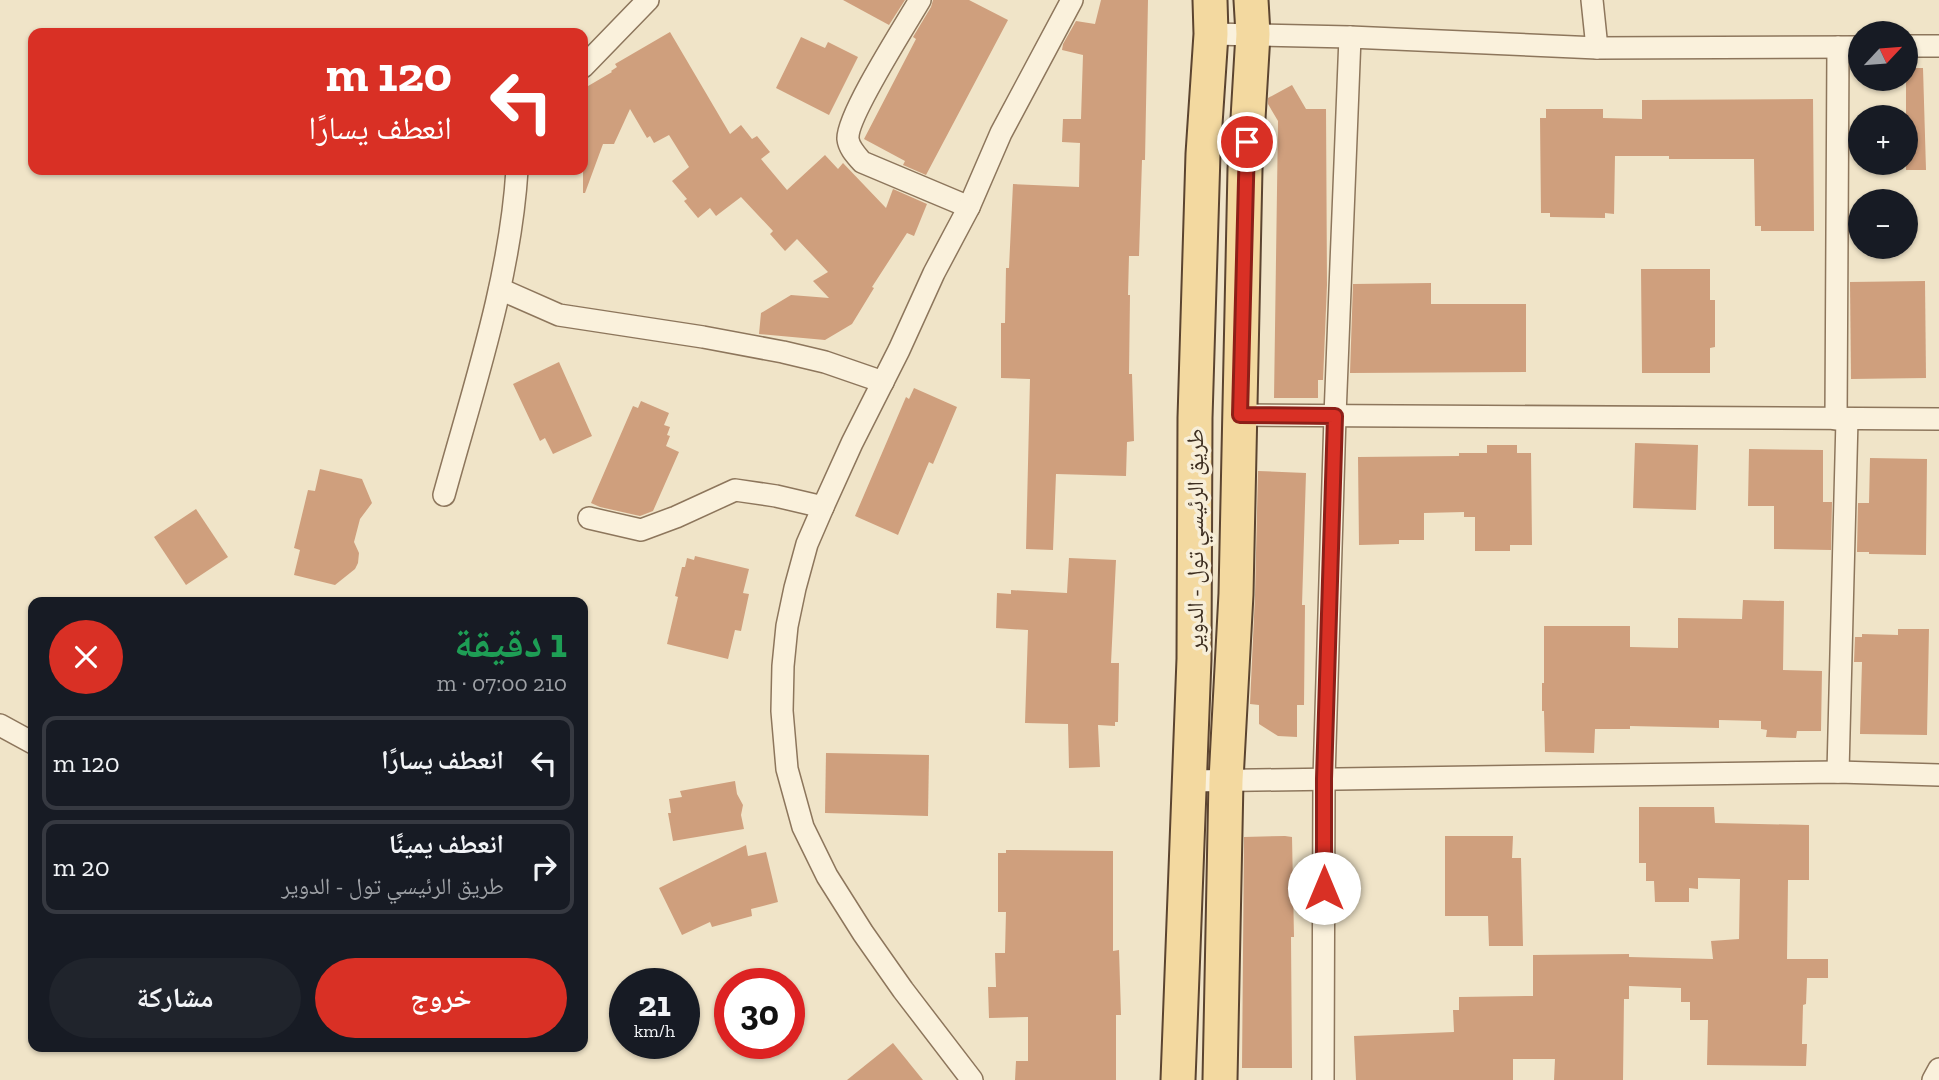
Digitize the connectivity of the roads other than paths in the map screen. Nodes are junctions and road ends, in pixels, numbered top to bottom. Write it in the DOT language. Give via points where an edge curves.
graph roads {
  1 [pos="648,0"];
  2 [pos="920,0"];
  3 [pos="1072,0"];
  4 [pos="1210,0"];
  5 [pos="1251,0"];
  6 [pos="1592,0"];
  7 [pos="1211,34"];
  8 [pos="1253,34"];
  9 [pos="1350,37"];
  10 [pos="1918,46"];
  11 [pos="1939,46"];
  12 [pos="1838,47"];
  13 [pos="1848,47"];
  14 [pos="1597,48"];
  15 [pos="588,62"];
  16 [pos="517,175"];
  17 [pos="969,207"];
  18 [pos="500,289"];
  19 [pos="883,382"];
  20 [pos="1240,415"];
  21 [pos="1335,416"];
  22 [pos="1841,419"];
  23 [pos="1939,419"];
  24 [pos="444,495"];
  25 [pos="823,507"];
  26 [pos="589,518"];
  27 [pos="0,725"];
  28 [pos="28,740"];
  29 [pos="1838,772"];
  30 [pos="1939,775"];
  31 [pos="1324,779"];
  32 [pos="1226,780"];
  33 [pos="1189,781"];
  34 [pos="1939,1069"];
  35 [pos="972,1080"];
  36 [pos="1178,1080"];
  37 [pos="1220,1080"];
  38 [pos="1323,1080"];
  39 [pos="1933,1080"];
  1 -- 15 [label="street"];
  2 -- 17 [label="street" via="859,105 848,136 850,146 862,162"];
  3 -- 17 [label="street" via="1001,133"];
  4 -- 7 [label="main road, طريق الرئيسي تول - الدوير"];
  5 -- 8 [label="main road, طريق الرئيسي تول - الدوير"];
  6 -- 14 [label="street"];
  7 -- 8 [label="street"];
  7 -- 33 [label="main road, طريق الرئيسي تول - الدوير" via="1203,154"];
  8 -- 9 [label="street"];
  8 -- 20 [label="main road, طريق الرئيسي تول - الدوير"];
  9 -- 14 [label="street"];
  9 -- 21 [label="street"];
  10 -- 11 [label="street"];
  12 -- 13 [label="street"];
  12 -- 14 [label="street"];
  12 -- 22 [label="street"];
  16 -- 18 [label="street"];
  17 -- 19 [label="street"];
  18 -- 19 [label="street" via="559,315 783,352"];
  18 -- 24 [label="street"];
  19 -- 25 [label="street"];
  20 -- 21 [label="street"];
  20 -- 32 [label="main road, طريق الرئيسي تول - الدوير"];
  21 -- 22 [label="street"];
  21 -- 31 [label="street"];
  22 -- 23 [label="street"];
  22 -- 29 [label="street"];
  25 -- 26 [label="street" via="735,490 641,530"];
  25 -- 35 [label="street" via="807,544 786,625 782,711 787,769 803,827 827,876 903,990"];
  27 -- 28 [label="street"];
  29 -- 30 [label="street"];
  29 -- 31 [label="street"];
  31 -- 32 [label="street"];
  31 -- 38 [label="street"];
  32 -- 33 [label="street"];
  32 -- 37 [label="main road, طريق الرئيسي تول - الدوير"];
  33 -- 36 [label="main road, طريق الرئيسي تول - الدوير"];
  34 -- 39 [label="street"];
}
